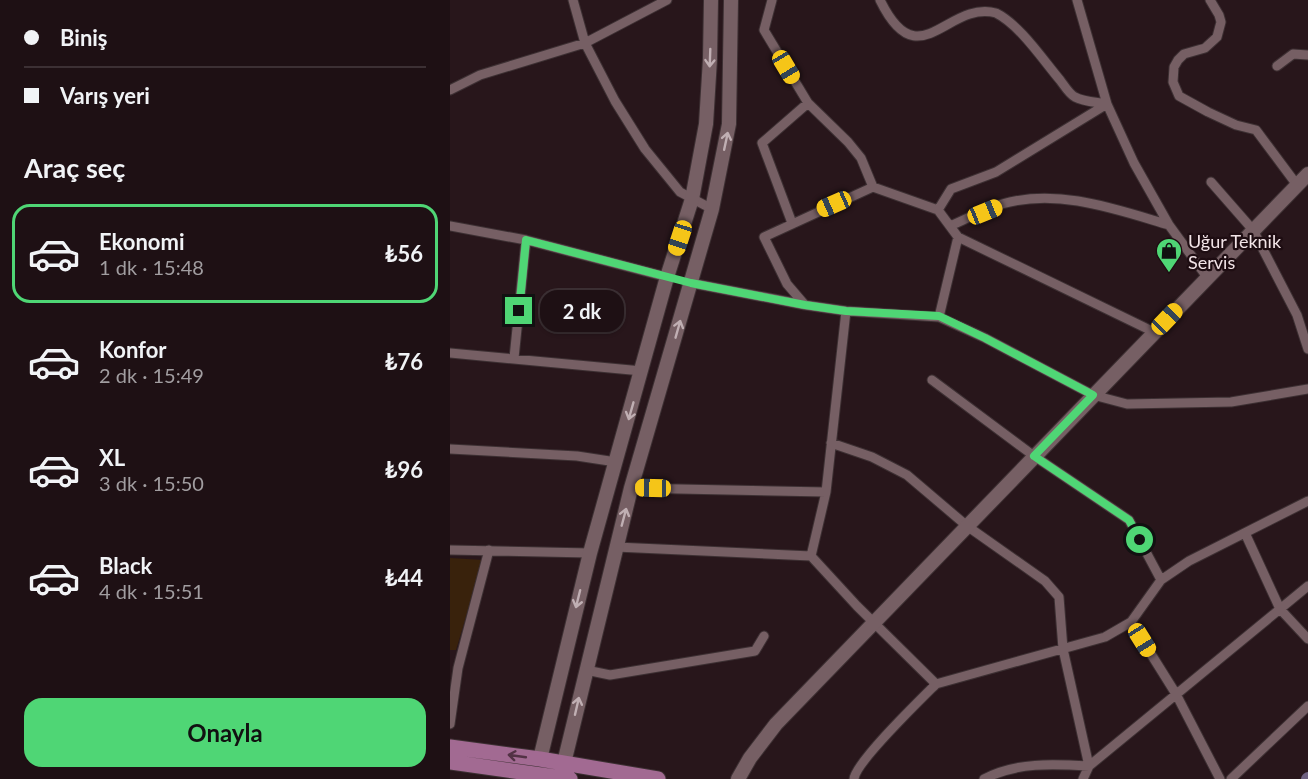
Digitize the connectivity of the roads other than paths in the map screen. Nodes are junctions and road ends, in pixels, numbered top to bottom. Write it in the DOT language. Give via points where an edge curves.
graph roads {
  1 [pos="573,0"];
  2 [pos="667,0"];
  3 [pos="711,0"];
  4 [pos="731,0"];
  5 [pos="771,0"];
  6 [pos="880,0"];
  7 [pos="1077,0"];
  8 [pos="1210,0"];
  9 [pos="585,43"];
  10 [pos="1308,55"];
  11 [pos="1277,66"];
  12 [pos="450,90"];
  13 [pos="808,103"];
  14 [pos="1107,104"];
  15 [pos="1308,174"];
  16 [pos="1211,182"];
  17 [pos="1297,185"];
  18 [pos="873,187"];
  19 [pos="692,199"];
  20 [pos="712,210"];
  21 [pos="938,210"];
  22 [pos="792,223"];
  23 [pos="1169,225"];
  24 [pos="450,226"];
  25 [pos="950,226"];
  26 [pos="1253,230"];
  27 [pos="958,237"];
  28 [pos="526,240"];
  29 [pos="667,277"];
  30 [pos="1207,278"];
  31 [pos="691,283"];
  32 [pos="805,305"];
  33 [pos="846,311"];
  34 [pos="1308,312"];
  35 [pos="1297,315"];
  36 [pos="939,316"];
  37 [pos="1154,333"];
  38 [pos="1308,349"];
  39 [pos="450,353"];
  40 [pos="514,358"];
  41 [pos="642,371"];
  42 [pos="932,380"];
  43 [pos="1307,391"];
  44 [pos="1093,395"];
  45 [pos="831,443"];
  46 [pos="450,449"];
  47 [pos="1034,456"];
  48 [pos="616,462"];
  49 [pos="631,488"];
  50 [pos="826,492"];
  51 [pos="1308,501"];
  52 [pos="967,526"];
  53 [pos="1245,533"];
  54 [pos="616,547"];
  55 [pos="450,550"];
  56 [pos="489,550"];
  57 [pos="590,553"];
  58 [pos="811,556"];
  59 [pos="1161,580"];
  60 [pos="1308,586"];
  61 [pos="1280,609"];
  62 [pos="1131,622"];
  63 [pos="873,623"];
  64 [pos="764,636"];
  65 [pos="1308,639"];
  66 [pos="1063,649"];
  67 [pos="454,667"];
  68 [pos="586,670"];
  69 [pos="936,684"];
  70 [pos="1176,694"];
  71 [pos="1308,706"];
  72 [pos="450,724"];
  73 [pos="450,747"];
  74 [pos="540,759"];
  75 [pos="450,762"];
  76 [pos="564,763"];
  77 [pos="1089,766"];
  78 [pos="570,779"];
  79 [pos="658,779"];
  80 [pos="738,779"];
  81 [pos="854,779"];
  82 [pos="984,779"];
  83 [pos="1083,779"];
  84 [pos="1220,779"];
  85 [pos="1231,779"];
  1 -- 9 [label="street"];
  2 -- 9 [label="street"];
  3 -- 19 [label="street, one-way" via="706,124"];
  20 -- 4 [label="street, one-way" via="729,124"];
  5 -- 13 [label="street" via="764,30"];
  6 -- 14 [label="street" via="892,22 901,31 914,34 931,31 966,11 995,13 1014,26 1074,97"];
  7 -- 14 [label="street"];
  8 -- 17 [label="street" via="1221,22 1217,38 1178,60 1173,82 1179,96 1236,125 1256,130"];
  9 -- 12 [label="street" via="480,75"];
  9 -- 19 [label="street" via="645,149 680,192"];
  10 -- 11 [label="street" via="1293,54"];
  13 -- 18 [label="street" via="861,158"];
  13 -- 22 [label="street" via="762,143"];
  14 -- 21 [label="street" via="996,172 951,189"];
  14 -- 23 [label="street"];
  15 -- 17 [label="street"];
  16 -- 26 [label="street"];
  17 -- 26 [label="street"];
  18 -- 21 [label="street"];
  18 -- 22 [label="street"];
  19 -- 20 [label="street"];
  19 -- 29 [label="street"];
  20 -- 31 [label="street"];
  21 -- 25 [label="street"];
  22 -- 32 [label="street" via="764,237 787,284"];
  23 -- 25 [label="street" via="1069,199 1034,199 1002,204"];
  23 -- 30 [label="street"];
  24 -- 28 [label="street"];
  25 -- 27 [label="street"];
  26 -- 30 [label="street"];
  26 -- 35 [label="street"];
  27 -- 36 [label="street"];
  27 -- 37 [label="street"];
  28 -- 29 [label="street"];
  28 -- 40 [label="street"];
  29 -- 31 [label="street"];
  29 -- 41 [label="street"];
  30 -- 37 [label="street"];
  31 -- 32 [label="street"];
  49 -- 31 [label="street, one-way"];
  32 -- 33 [label="street"];
  33 -- 36 [label="street"];
  33 -- 45 [label="street"];
  34 -- 35 [label="street"];
  35 -- 38 [label="street"];
  36 -- 44 [label="street"];
  37 -- 44 [label="street"];
  39 -- 40 [label="street"];
  40 -- 41 [label="street"];
  41 -- 48 [label="street, one-way"];
  42 -- 47 [label="street"];
  43 -- 44 [label="street" via="1231,402 1127,404"];
  44 -- 47 [label="street"];
  45 -- 50 [label="street"];
  45 -- 52 [label="street" via="872,457 907,475"];
  46 -- 48 [label="street"];
  47 -- 52 [label="street"];
  47 -- 59 [label="street" via="1129,520"];
  48 -- 57 [label="street"];
  49 -- 50 [label="street"];
  54 -- 49 [label="street, one-way"];
  50 -- 58 [label="street"];
  51 -- 53 [label="street"];
  52 -- 63 [label="street"];
  52 -- 66 [label="street" via="1045,581 1059,597"];
  53 -- 59 [label="street"];
  53 -- 61 [label="street"];
  54 -- 58 [label="street"];
  54 -- 68 [label="street"];
  55 -- 56 [label="street"];
  56 -- 57 [label="street"];
  56 -- 67 [label="street"];
  57 -- 74 [label="street, one-way"];
  58 -- 63 [label="street"];
  59 -- 62 [label="street"];
  60 -- 61 [label="street"];
  61 -- 65 [label="street"];
  61 -- 70 [label="street"];
  62 -- 66 [label="street" via="1105,637"];
  62 -- 70 [label="street"];
  63 -- 69 [label="street"];
  63 -- 80 [label="street" via="776,724"];
  64 -- 68 [label="street" via="755,651 610,675"];
  66 -- 69 [label="street"];
  66 -- 77 [label="street"];
  67 -- 72 [label="street"];
  76 -- 68 [label="street, one-way"];
  69 -- 81 [label="street" via="864,760"];
  70 -- 77 [label="street"];
  70 -- 84 [label="street"];
  71 -- 85 [label="street"];
  74 -- 73 [label="main road, one-way"];
  74 -- 76 [label="main road"];
  75 -- 78 [label="main road"];
  76 -- 79 [label="main road"];
  77 -- 82 [label="street" via="1049,763 998,771"];
  77 -- 83 [label="street"];
}
